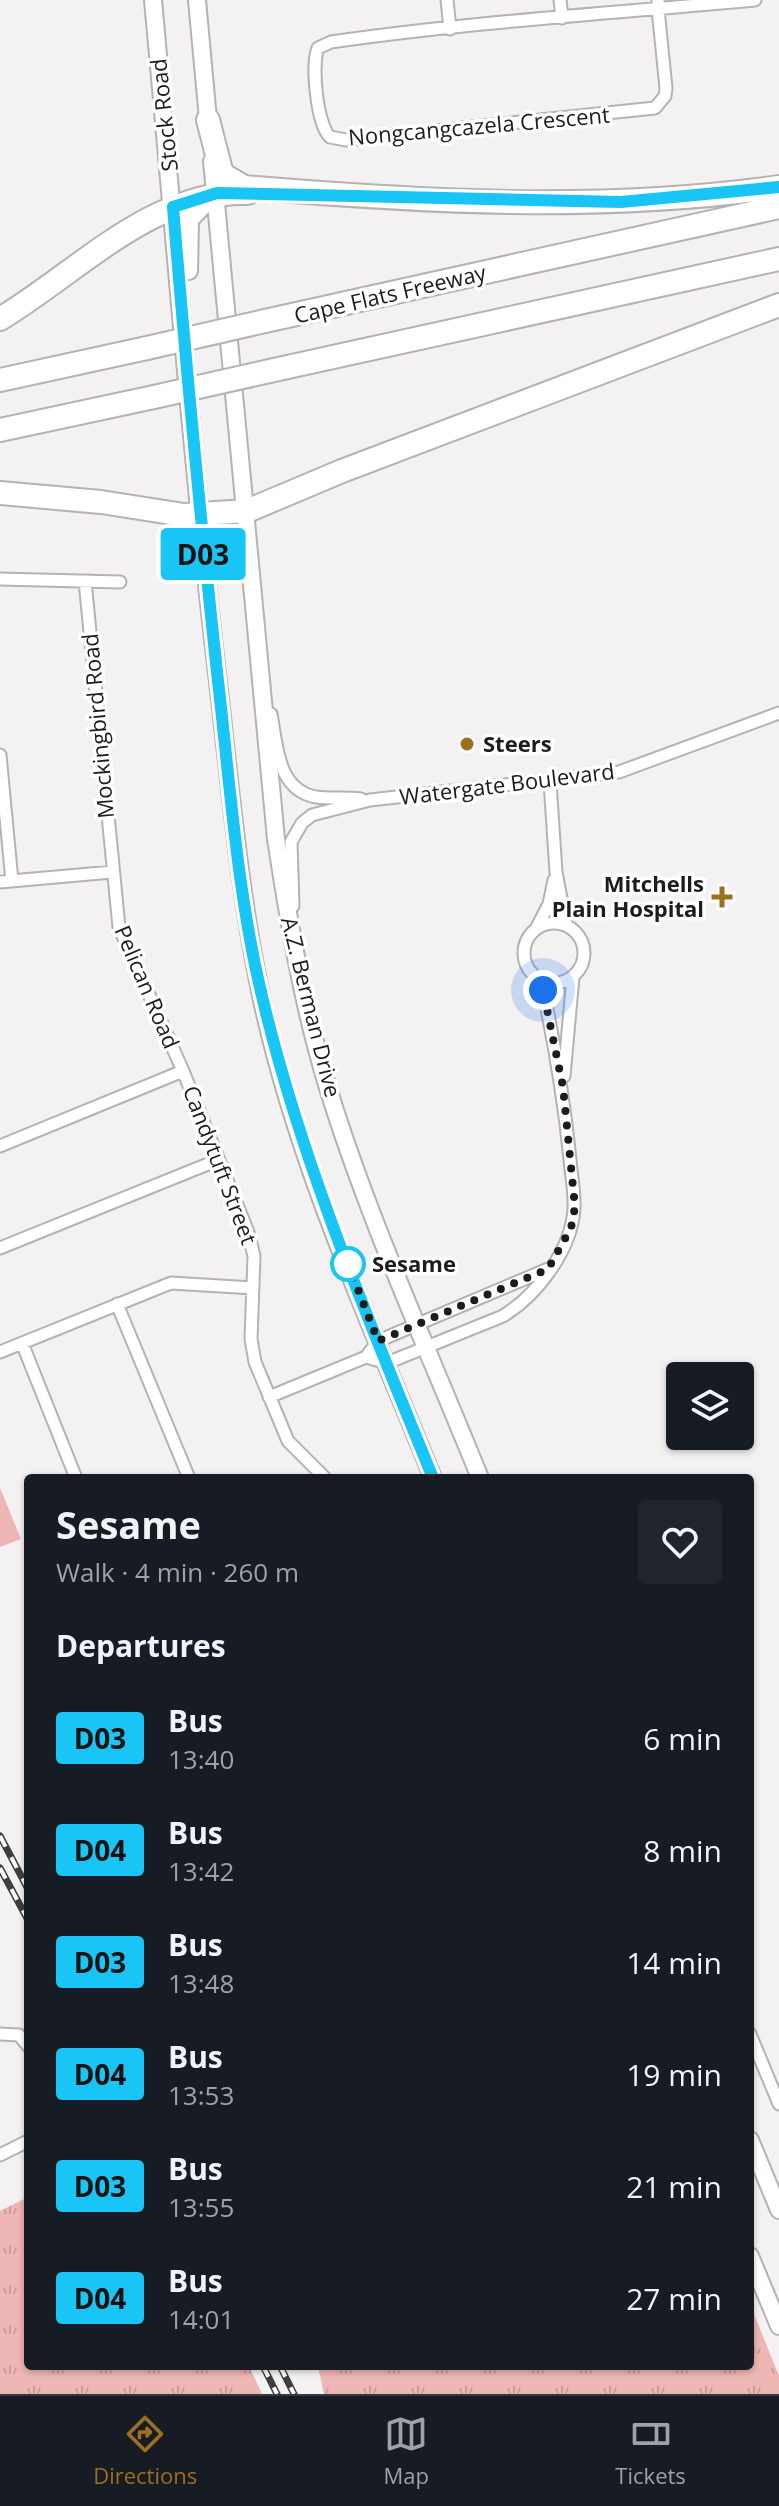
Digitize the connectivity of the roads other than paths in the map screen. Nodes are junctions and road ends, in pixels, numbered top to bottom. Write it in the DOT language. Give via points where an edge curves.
graph roads {
  1 [pos="153,0"];
  2 [pos="197,0"];
  3 [pos="447,0"];
  4 [pos="560,0"];
  5 [pos="755,0"];
  6 [pos="658,4"];
  7 [pos="562,18"];
  8 [pos="450,29"];
  9 [pos="208,120"];
  10 [pos="779,187"];
  11 [pos="217,193"];
  12 [pos="496,201"];
  13 [pos="173,207"];
  14 [pos="779,207"];
  15 [pos="779,259"];
  16 [pos="779,305"];
  17 [pos="0,319"];
  18 [pos="0,380"];
  19 [pos="0,430"];
  20 [pos="192,432"];
  21 [pos="0,493"];
  22 [pos="247,511"];
  23 [pos="198,516"];
  24 [pos="0,579"];
  25 [pos="85,581"];
  26 [pos="120,582"];
  27 [pos="260,654"];
  28 [pos="779,713"];
  29 [pos="0,755"];
  30 [pos="550,782"];
  31 [pos="370,800"];
  32 [pos="112,872"];
  33 [pos="556,872"];
  34 [pos="6,882"];
  35 [pos="566,925"];
  36 [pos="536,927"];
  37 [pos="292,939"];
  38 [pos="573,977"];
  39 [pos="537,978"];
  40 [pos="183,1071"];
  41 [pos="563,1087"];
  42 [pos="0,1146"];
  43 [pos="218,1160"];
  44 [pos="0,1248"];
  45 [pos="548,1269"];
  46 [pos="253,1288"];
  47 [pos="117,1304"];
  48 [pos="418,1325"];
  49 [pos="378,1341"];
  50 [pos="22,1343"];
  51 [pos="427,1347"];
  52 [pos="0,1352"];
  53 [pos="366,1357"];
  54 [pos="387,1363"];
  55 [pos="269,1397"];
  56 [pos="74,1474"];
  57 [pos="187,1474"];
  58 [pos="321,1474"];
  59 [pos="431,1474"];
  60 [pos="478,1474"];
  61 [pos="0,2034"];
  62 [pos="24,2041"];
  63 [pos="754,2044"];
  64 [pos="779,2104"];
  65 [pos="24,2143"];
  66 [pos="754,2150"];
  67 [pos="0,2155"];
  68 [pos="779,2210"];
  69 [pos="754,2266"];
  70 [pos="779,2326"];
  1 -- 13 [label="main road, Stock Road"];
  2 -- 9 [label="main road, Stock Road"];
  3 -- 8 [label="street"];
  4 -- 7 [label="street"];
  5 -- 6 [label="street"];
  6 -- 7 [label="street"];
  6 -- 8 [label="street, Nongcangcazela Crescent" via="666,88 655,108 346,140 324,131 318,48 341,40"];
  7 -- 8 [label="street"];
  9 -- 11 [label="main road, Stock Road"];
  9 -- 12 [label="highway" via="222,174 244,187"];
  10 -- 12 [label="highway" via="621,202"];
  11 -- 12 [label="highway"];
  11 -- 13 [label="highway"];
  11 -- 20 [label="main road" via="190,220 187,252 196,361"];
  11 -- 22 [label="main road, Stock Road"];
  13 -- 17 [label="highway"];
  13 -- 20 [label="main road, Stock Road"];
  14 -- 18 [label="highway, Cape Flats Freeway, bridge"];
  15 -- 19 [label="highway, bridge"];
  16 -- 22 [label="highway"];
  20 -- 23 [label="main road, Stock Road"];
  21 -- 23 [label="highway"];
  22 -- 23 [label="highway"];
  22 -- 27 [label="main road, A.Z. Berman Drive"];
  23 -- 49 [label="main road, A.Z. Berman Drive" via="236,855 261,993 319,1189"];
  24 -- 25 [label="street"];
  25 -- 26 [label="street"];
  25 -- 32 [label="street, Mockingbird Road"];
  27 -- 31 [label="street, Watergate Boulevard" via="287,778 314,797"];
  27 -- 37 [label="main road, A.Z. Berman Drive" via="276,839"];
  28 -- 30 [label="street, Watergate Boulevard" via="619,772"];
  29 -- 34 [label="street"];
  30 -- 31 [label="street, Watergate Boulevard"];
  30 -- 33 [label="street"];
  31 -- 37 [label="street, Watergate Boulevard" via="312,815 295,833 290,855"];
  32 -- 34 [label="street"];
  32 -- 40 [label="street, Pelican Road" via="119,927"];
  33 -- 35 [label="street"];
  33 -- 36 [label="street" via="549,904"];
  35 -- 36 [label="street"];
  35 -- 38 [label="street" via="584,947 581,967"];
  36 -- 39 [label="street" via="523,953"];
  37 -- 48 [label="main road, A.Z. Berman Drive" via="328,1088"];
  38 -- 39 [label="street" via="555,983"];
  38 -- 41 [label="street"];
  39 -- 41 [label="street"];
  40 -- 42 [label="street"];
  40 -- 43 [label="street, Candytuft Street"];
  41 -- 45 [label="street" via="575,1207 571,1228"];
  43 -- 44 [label="street"];
  43 -- 46 [label="street, Candytuft Street" via="252,1245"];
  45 -- 48 [label="street"];
  45 -- 51 [label="street" via="535,1293 520,1306"];
  46 -- 47 [label="street" via="171,1283"];
  46 -- 55 [label="street, Candytuft Street" via="252,1350"];
  47 -- 50 [label="street"];
  47 -- 57 [label="street"];
  48 -- 49 [label="street"];
  48 -- 51 [label="main road, A.Z. Berman Drive"];
  49 -- 53 [label="street"];
  49 -- 54 [label="main road, A.Z. Berman Drive"];
  50 -- 52 [label="street"];
  50 -- 56 [label="street"];
  51 -- 54 [label="street"];
  51 -- 60 [label="main road, A.Z. Berman Drive"];
  53 -- 54 [label="street"];
  53 -- 55 [label="street"];
  54 -- 59 [label="main road, A.Z. Berman Drive"];
  55 -- 58 [label="street, Candytuft Street" via="288,1441"];
  61 -- 62 [label="street" via="19,2035"];
  63 -- 64 [label="street"];
  65 -- 67 [label="street"];
  66 -- 68 [label="main road"];
  69 -- 70 [label="main road"];
}
